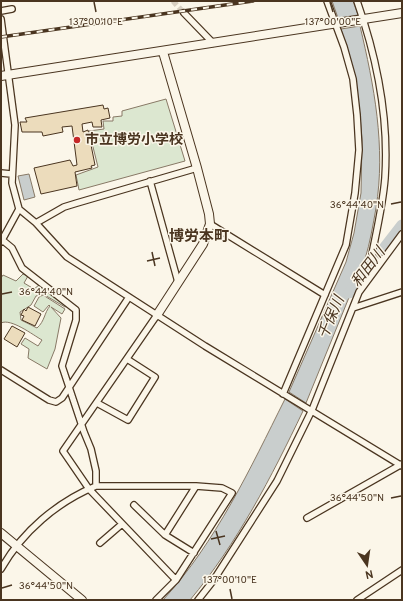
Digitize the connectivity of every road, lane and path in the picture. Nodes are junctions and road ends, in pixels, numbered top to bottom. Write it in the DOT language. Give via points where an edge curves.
graph roads {
  1 [pos="327,1"];
  2 [pos="357,1"];
  3 [pos="12,9"];
  4 [pos="1,11"];
  5 [pos="184,13"];
  6 [pos="402,13"];
  7 [pos="1,19"];
  8 [pos="362,19"];
  9 [pos="337,23"];
  10 [pos="213,43"];
  11 [pos="163,52"];
  12 [pos="5,76"];
  13 [pos="197,168"];
  14 [pos="1,173"];
  15 [pos="11,174"];
  16 [pos="150,181"];
  17 [pos="19,210"];
  18 [pos="36,223"];
  19 [pos="210,224"];
  20 [pos="402,234"];
  21 [pos="1,240"];
  22 [pos="378,262"];
  23 [pos="178,282"];
  24 [pos="402,292"];
  25 [pos="326,295"];
  26 [pos="129,297"];
  27 [pos="353,308"];
  28 [pos="157,316"];
  29 [pos="127,359"];
  30 [pos="1,370"];
  31 [pos="68,386"];
  32 [pos="284,394"];
  33 [pos="97,403"];
  34 [pos="310,409"];
  35 [pos="82,426"];
  36 [pos="401,465"];
  37 [pos="96,486"];
  38 [pos="196,486"];
  39 [pos="89,489"];
  40 [pos="134,505"];
  41 [pos="307,518"];
  42 [pos="122,524"];
  43 [pos="1,533"];
  44 [pos="164,535"];
  45 [pos="100,543"];
  46 [pos="16,546"];
  47 [pos="194,553"];
  48 [pos="1,569"];
  49 [pos="402,570"];
  50 [pos="176,580"];
  51 [pos="82,600"];
  52 [pos="156,600"];
  53 [pos="198,600"];
  54 [pos="357,600"];
  1 -- 9 [label="street"];
  2 -- 8 [label="street"];
  3 -- 4 [label="street"];
  5 -- 10 [label="street"];
  6 -- 8 [label="street"];
  7 -- 12 [label="street"];
  8 -- 9 [label="street"];
  8 -- 22 [label="street" via="379,81 384,115 384,179 372,257"];
  9 -- 10 [label="street"];
  9 -- 25 [label="street" via="352,79 358,150 355,193 346,245"];
  10 -- 11 [label="street"];
  11 -- 12 [label="street"];
  11 -- 13 [label="street"];
  12 -- 15 [label="street" via="15,125"];
  13 -- 16 [label="street"];
  13 -- 19 [label="street"];
  14 -- 15 [label="street"];
  15 -- 17 [label="street"];
  16 -- 18 [label="street" via="64,207"];
  16 -- 23 [label="street"];
  17 -- 18 [label="street"];
  17 -- 21 [label="street"];
  18 -- 26 [label="street" via="67,257"];
  19 -- 23 [label="street" via="203,244"];
  19 -- 25 [label="street"];
  20 -- 22 [label="street"];
  21 -- 31 [label="street" via="12,248 22,268 76,310 76,320 62,366"];
  22 -- 27 [label="street" via="359,292"];
  23 -- 28 [label="street"];
  24 -- 27 [label="street"];
  25 -- 32 [label="street"];
  26 -- 28 [label="street"];
  26 -- 31 [label="street"];
  27 -- 34 [label="street"];
  28 -- 29 [label="street"];
  28 -- 32 [label="street"];
  29 -- 33 [label="street"];
  29 -- 33 [label="street" via="155,377 128,420"];
  30 -- 31 [label="street" via="56,402 62,398"];
  31 -- 35 [label="street"];
  32 -- 34 [label="street"];
  33 -- 35 [label="street"];
  34 -- 36 [label="street"];
  34 -- 53 [label="street" via="277,481"];
  35 -- 37 [label="street" via="94,459"];
  35 -- 39 [label="street" via="63,451"];
  36 -- 41 [label="street"];
  37 -- 38 [label="street"];
  37 -- 39 [label="street"];
  38 -- 44 [label="street"];
  38 -- 47 [label="street" via="222,488 232,493"];
  39 -- 42 [label="street"];
  39 -- 46 [label="street" via="37,523"];
  40 -- 44 [label="street"];
  42 -- 45 [label="street"];
  42 -- 50 [label="street"];
  43 -- 46 [label="street"];
  44 -- 47 [label="street"];
  46 -- 48 [label="street"];
  46 -- 51 [label="street"];
  47 -- 50 [label="street"];
  49 -- 54 [label="street"];
  50 -- 52 [label="street"];
}
